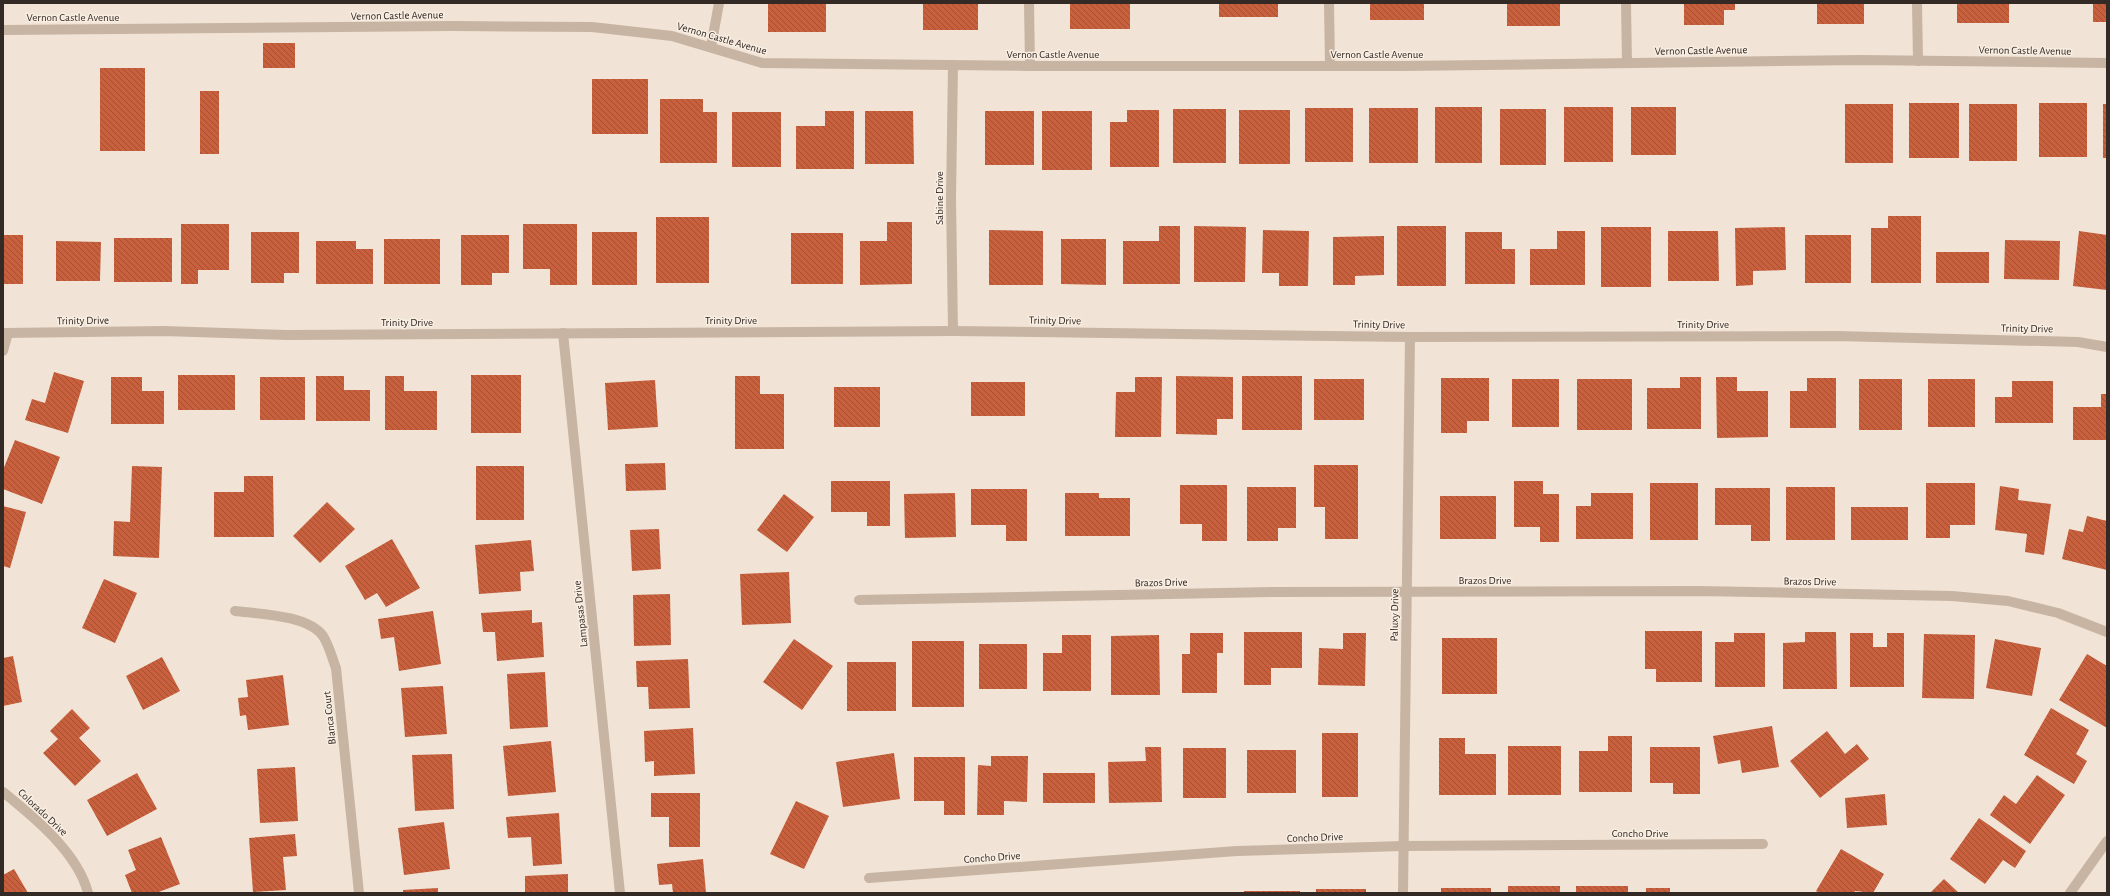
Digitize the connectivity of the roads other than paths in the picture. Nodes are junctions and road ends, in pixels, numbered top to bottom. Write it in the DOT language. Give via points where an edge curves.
graph roads {
  1 [pos="719,3"];
  2 [pos="1029,3"];
  3 [pos="1328,3"];
  4 [pos="1626,3"];
  5 [pos="1917,3"];
  6 [pos="3,30"];
  7 [pos="711,47"];
  8 [pos="1918,61"];
  9 [pos="1627,63"];
  10 [pos="2107,63"];
  11 [pos="954,65"];
  12 [pos="1030,66"];
  13 [pos="1330,66"];
  14 [pos="953,331"];
  15 [pos="6,333"];
  16 [pos="563,333"];
  17 [pos="1410,337"];
  18 [pos="2107,347"];
  19 [pos="3,351"];
  20 [pos="1406,592"];
  21 [pos="859,600"];
  22 [pos="235,610"];
  23 [pos="2107,632"];
  24 [pos="3,792"];
  25 [pos="2107,841"];
  26 [pos="1763,844"];
  27 [pos="1403,846"];
  28 [pos="869,878"];
  29 [pos="88,893"];
  30 [pos="359,893"];
  31 [pos="620,893"];
  32 [pos="1403,893"];
  33 [pos="2070,893"];
  1 -- 7 [label="street"];
  2 -- 12 [label="street"];
  3 -- 13 [label="street"];
  4 -- 9 [label="street"];
  5 -- 8 [label="street"];
  6 -- 7 [label="street, Vernon Castle Avenue" via="592,27 672,36"];
  7 -- 11 [label="street, Vernon Castle Avenue" via="762,63"];
  8 -- 9 [label="street, Vernon Castle Avenue"];
  8 -- 10 [label="street, Vernon Castle Avenue"];
  9 -- 13 [label="street, Vernon Castle Avenue"];
  11 -- 12 [label="street, Vernon Castle Avenue"];
  11 -- 14 [label="street, Sabine Drive" via="951,198"];
  12 -- 13 [label="street, Vernon Castle Avenue"];
  14 -- 16 [label="street, Trinity Drive"];
  14 -- 17 [label="street, Trinity Drive"];
  15 -- 16 [label="street, Trinity Drive"];
  15 -- 19 [label="street"];
  16 -- 31 [label="street, Lampasas Drive"];
  17 -- 18 [label="street, Trinity Drive" via="1844,336 2078,342"];
  17 -- 20 [label="street, Paluxy Drive"];
  20 -- 21 [label="street, Brazos Drive" via="1268,592"];
  20 -- 23 [label="street, Brazos Drive" via="1699,591 1952,596 2008,601 2058,613"];
  20 -- 27 [label="street, Paluxy Drive"];
  22 -- 30 [label="street, Blanca Court" via="303,621 323,636 336,668"];
  24 -- 29 [label="street, Colorado Drive" via="59,842 76,866"];
  25 -- 33 [label="street"];
  26 -- 27 [label="street, Concho Drive"];
  27 -- 28 [label="street, Concho Drive" via="1237,851"];
  27 -- 32 [label="street, Paluxy Drive"];
}
